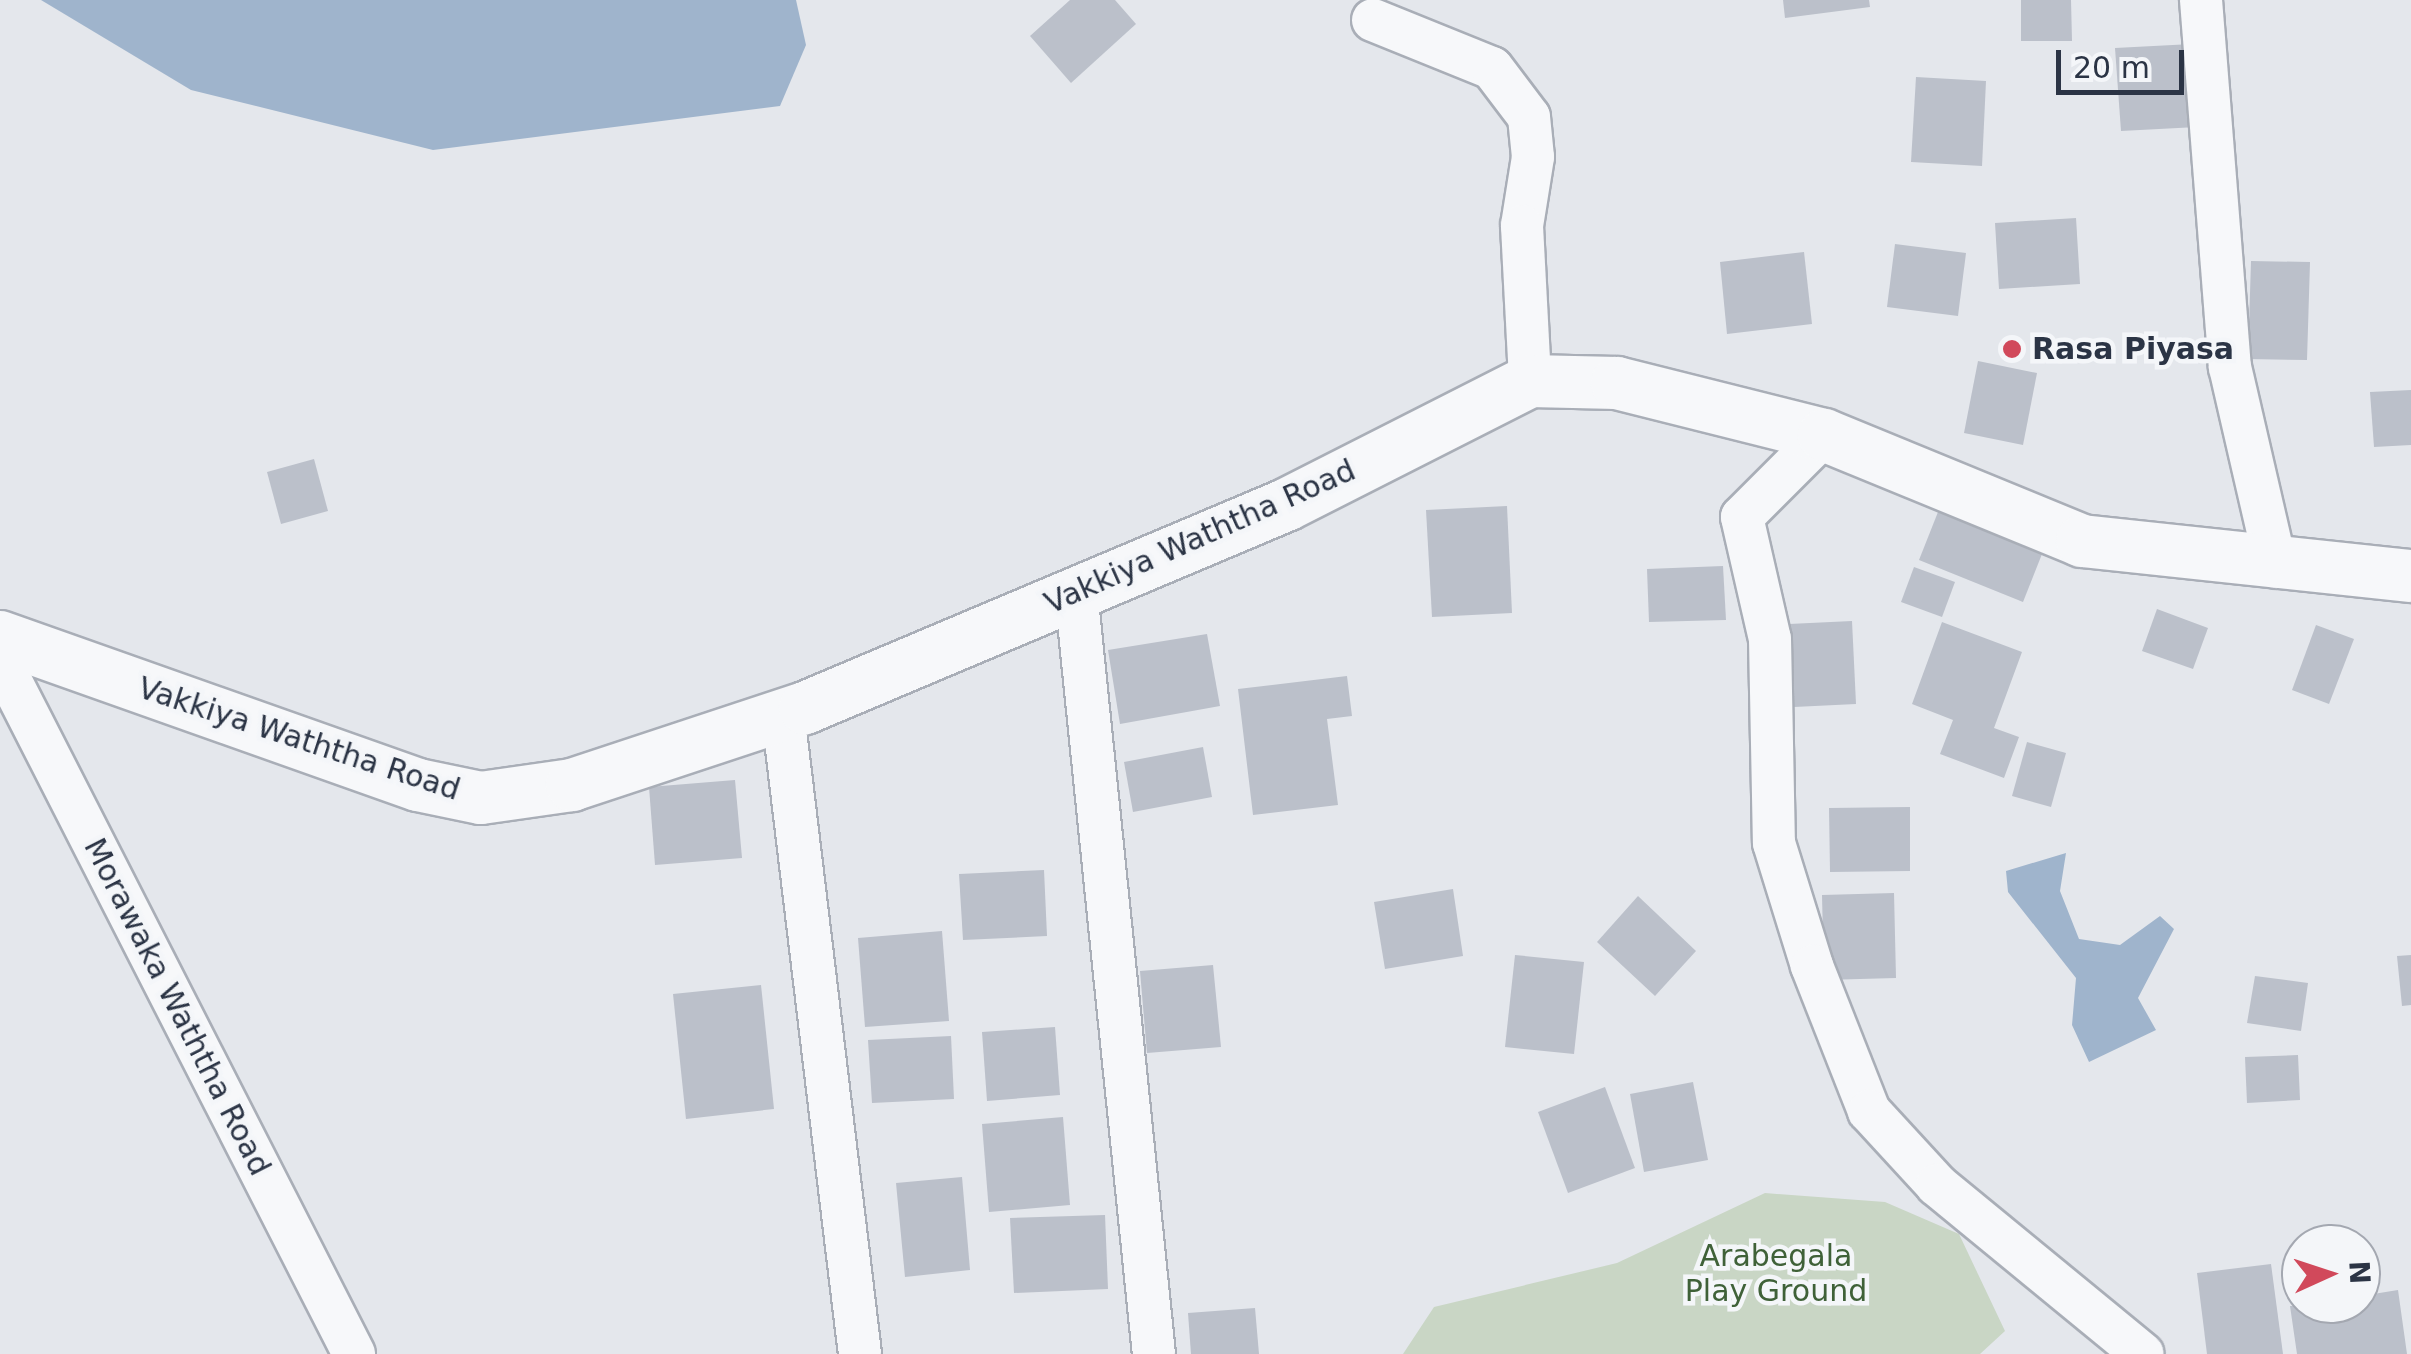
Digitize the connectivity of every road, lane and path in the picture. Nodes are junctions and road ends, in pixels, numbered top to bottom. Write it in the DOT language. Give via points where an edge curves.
graph roads {
  1 [pos="2200,0"];
  2 [pos="1373,20"];
  3 [pos="1530,381"];
  4 [pos="1824,434"];
  5 [pos="2276,567"];
  6 [pos="2411,576"];
  7 [pos="1076,592"];
  8 [pos="0,636"];
  9 [pos="0,660"];
  10 [pos="783,715"];
  11 [pos="354,1354"];
  12 [pos="860,1354"];
  13 [pos="1154,1354"];
  14 [pos="2143,1354"];
  1 -- 5 [label="street" via="2230,367"];
  2 -- 3 [label="street" via="1492,68 1529,117 1533,157 1522,226"];
  3 -- 4 [label="street, Vakkiya Waththa Road" via="1617,383"];
  3 -- 7 [label="street, Vakkiya Waththa Road" via="1286,505"];
  4 -- 5 [label="street, Vakkiya Waththa Road" via="2082,541"];
  4 -- 14 [label="street" via="1742,517 1770,639 1774,843 1812,966 1869,1111 1937,1185"];
  5 -- 6 [label="street, Vakkiya Waththa Road"];
  7 -- 10 [label="street, Vakkiya Waththa Road"];
  7 -- 13 [label="street"];
  8 -- 10 [label="street, Vakkiya Waththa Road" via="418,785 481,798 572,785"];
  9 -- 11 [label="street, Morawaka Waththa Road"];
  10 -- 12 [label="street"];
}
